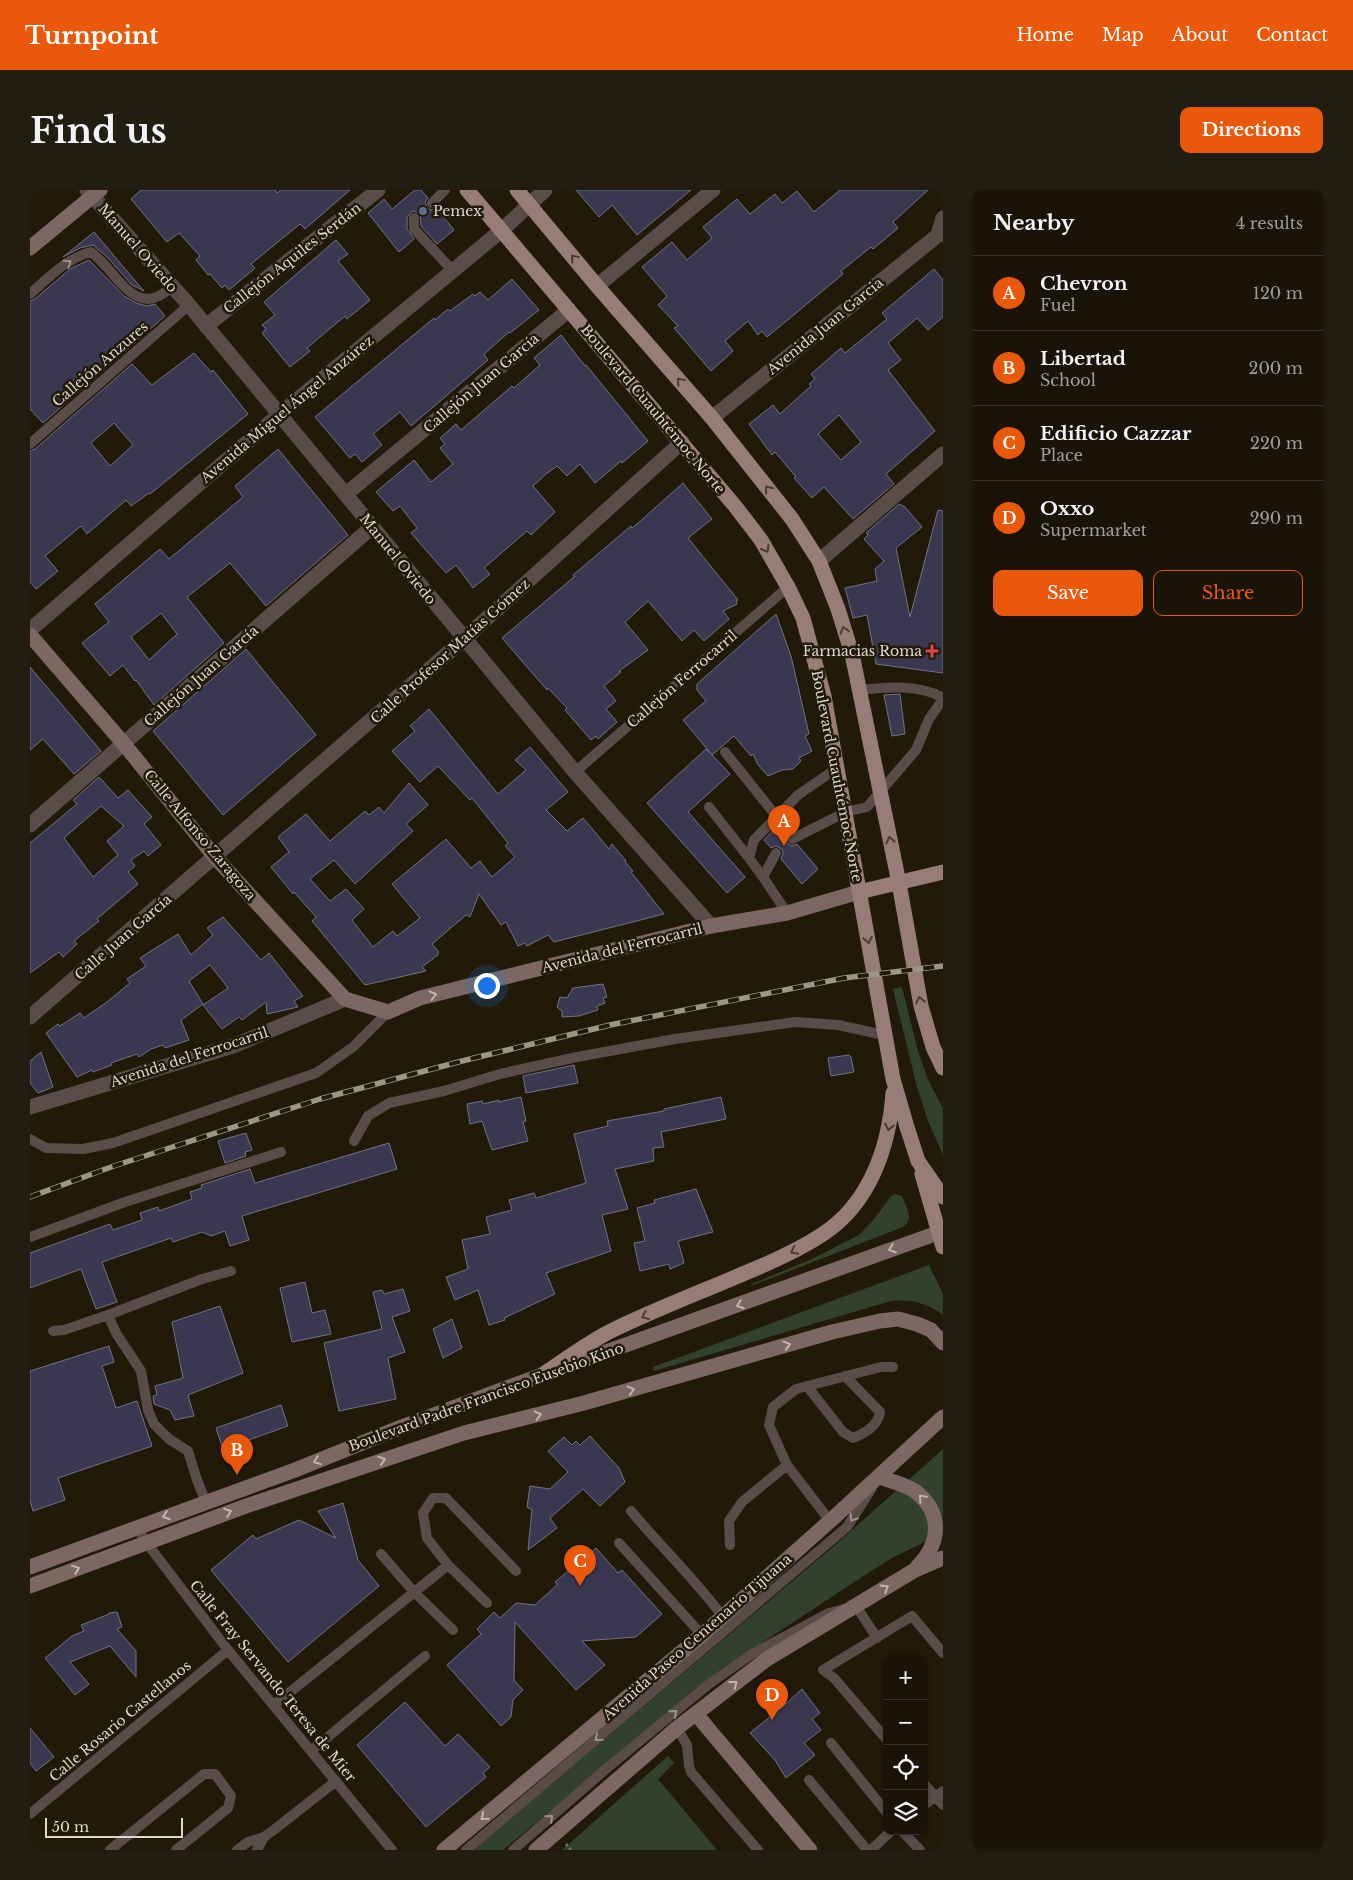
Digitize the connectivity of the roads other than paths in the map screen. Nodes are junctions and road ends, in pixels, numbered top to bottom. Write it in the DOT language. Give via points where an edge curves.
graph roads {
  1 [pos="378,190"];
  2 [pos="445,190"];
  3 [pos="468,190"];
  4 [pos="517,190"];
  5 [pos="545,190"];
  6 [pos="713,190"];
  7 [pos="94,192"];
  8 [pos="432,203"];
  9 [pos="529,205"];
  10 [pos="414,218"];
  11 [pos="943,218"];
  12 [pos="502,230"];
  13 [pos="940,234"];
  14 [pos="30,248"];
  15 [pos="453,271"];
  16 [pos="172,286"];
  17 [pos="597,286"];
  18 [pos="30,294"];
  19 [pos="189,305"];
  20 [pos="569,310"];
  21 [pos="206,326"];
  22 [pos="280,414"];
  23 [pos="712,418"];
  24 [pos="682,442"];
  25 [pos="30,444"];
  26 [pos="943,454"];
  27 [pos="346,494"];
  28 [pos="372,527"];
  29 [pos="819,561"];
  30 [pos="788,587"];
  31 [pos="30,630"];
  32 [pos="30,634"];
  33 [pos="464,639"];
  34 [pos="860,690"];
  35 [pos="943,699"];
  36 [pos="124,744"];
  37 [pos="725,752"];
  38 [pos="837,768"];
  39 [pos="575,772"];
  40 [pos="880,791"];
  41 [pos="709,807"];
  42 [pos="846,812"];
  43 [pos="777,817"];
  44 [pos="30,825"];
  45 [pos="792,839"];
  46 [pos="776,853"];
  47 [pos="215,857"];
  48 [pos="749,858"];
  49 [pos="943,872"];
  50 [pos="763,877"];
  51 [pos="899,883"];
  52 [pos="860,892"];
  53 [pos="787,913"];
  54 [pos="711,926"];
  55 [pos="345,999"];
  56 [pos="388,1012"];
  57 [pos="30,1017"];
  58 [pos="884,1035"];
  59 [pos="938,1051"];
  60 [pos="943,1068"];
  61 [pos="893,1079"];
  62 [pos="30,1108"];
  63 [pos="30,1139"];
  64 [pos="354,1141"];
  65 [pos="281,1152"];
  66 [pos="918,1161"];
  67 [pos="943,1197"];
  68 [pos="30,1237"];
  69 [pos="941,1237"];
  70 [pos="231,1271"];
  71 [pos="108,1315"];
  72 [pos="53,1331"];
  73 [pos="943,1342"];
  74 [pos="893,1368"];
  75 [pos="542,1375"];
  76 [pos="845,1376"];
  77 [pos="807,1386"];
  78 [pos="943,1417"];
  79 [pos="787,1466"];
  80 [pos="879,1477"];
  81 [pos="206,1502"];
  82 [pos="631,1511"];
  83 [pos="830,1521"];
  84 [pos="137,1527"];
  85 [pos="146,1542"];
  86 [pos="619,1543"];
  87 [pos="730,1545"];
  88 [pos="381,1554"];
  89 [pos="942,1559"];
  90 [pos="448,1564"];
  91 [pos="30,1567"];
  92 [pos="914,1570"];
  93 [pos="516,1571"];
  94 [pos="30,1586"];
  95 [pos="414,1592"];
  96 [pos="487,1602"];
  97 [pos="856,1606"];
  98 [pos="723,1617"];
  99 [pos="453,1630"];
  100 [pos="702,1635"];
  101 [pos="877,1638"];
  102 [pos="228,1650"];
  103 [pos="943,1653"];
  104 [pos="424,1656"];
  105 [pos="274,1705"];
  106 [pos="696,1714"];
  107 [pos="677,1728"];
  108 [pos="883,1735"];
  109 [pos="831,1743"];
  110 [pos="310,1751"];
  111 [pos="809,1780"];
  112 [pos="336,1782"];
  113 [pos="928,1787"];
  114 [pos="939,1794"];
  115 [pos="928,1802"];
  116 [pos="943,1805"];
  117 [pos="883,1808"];
  118 [pos="30,1814"];
  119 [pos="887,1835"];
  120 [pos="906,1835"];
  121 [pos="264,1837"];
  122 [pos="110,1850"];
  123 [pos="176,1850"];
  124 [pos="237,1850"];
  125 [pos="257,1850"];
  126 [pos="392,1850"];
  127 [pos="444,1850"];
  128 [pos="466,1850"];
  129 [pos="513,1850"];
  130 [pos="536,1850"];
  131 [pos="758,1850"];
  132 [pos="810,1850"];
  133 [pos="867,1850"];
  134 [pos="871,1850"];
  135 [pos="920,1850"];
  1 -- 21 [label="street, Callejón Aquiles Serdán"];
  2 -- 8 [label="lane"];
  3 -- 12 [label="main road, Boulevard Cuauhtémoc Norte"];
  4 -- 9 [label="main road"];
  5 -- 9 [label="street, Avenida Miguel Ángel Anzúrez"];
  6 -- 17 [label="street"];
  7 -- 14 [label="main road"];
  7 -- 16 [label="street, Manuel Oviedo"];
  9 -- 12 [label="street, Avenida Miguel Ángel Anzúrez"];
  17 -- 9 [label="main road, one-way"];
  10 -- 15 [label="lane" via="414,229"];
  11 -- 13 [label="street"];
  12 -- 15 [label="street, Avenida Miguel Ángel Anzúrez"];
  12 -- 20 [label="main road, Boulevard Cuauhtémoc Norte"];
  13 -- 23 [label="street, Avenida Juan Garcia"];
  15 -- 22 [label="street, Avenida Miguel Ángel Anzúrez"];
  18 -- 16 [label="lane, one-way" via="53,273 81,254 91,252 140,299 162,296"];
  16 -- 19 [label="street, Manuel Oviedo"];
  23 -- 17 [label="main road, one-way"];
  19 -- 21 [label="street, Manuel Oviedo"];
  19 -- 25 [label="lane, Callejón Anzures"];
  20 -- 24 [label="main road, Boulevard Cuauhtémoc Norte"];
  20 -- 27 [label="street, Callejón Juan García"];
  21 -- 22 [label="street, Manuel Oviedo"];
  22 -- 27 [label="street, Manuel Oviedo"];
  22 -- 31 [label="street, Avenida Miguel Ángel Anzúrez"];
  29 -- 23 [label="main road, one-way" via="792,519"];
  24 -- 30 [label="main road, Boulevard Cuauhtémoc Norte, one-way" via="760,540"];
  24 -- 33 [label="street, Calle Profesor Matías Gómez"];
  26 -- 29 [label="street"];
  27 -- 28 [label="street, Manuel Oviedo"];
  28 -- 33 [label="street, Manuel Oviedo"];
  28 -- 36 [label="street, Callejón Juan García"];
  34 -- 29 [label="main road, one-way" via="838,609"];
  30 -- 38 [label="main road, Boulevard Cuauhtémoc Norte" via="814,657"];
  30 -- 39 [label="lane, Callejón Ferrocarril"];
  32 -- 36 [label="main road, Calle Alfonso Zaragoza"];
  33 -- 39 [label="street, Manuel Oviedo"];
  33 -- 47 [label="street, Calle Profesor Matías Gómez"];
  34 -- 35 [label="lane" via="900,688 934,692"];
  34 -- 40 [label="main road"];
  35 -- 40 [label="lane" via="929,719 916,750"];
  36 -- 44 [label="street, Callejón Juan García"];
  36 -- 47 [label="main road, Calle Alfonso Zaragoza"];
  37 -- 43 [label="lane"];
  38 -- 42 [label="main road, Boulevard Cuauhtémoc Norte"];
  38 -- 43 [label="lane" via="798,795"];
  39 -- 54 [label="street, Manuel Oviedo"];
  40 -- 42 [label="lane" via="866,807"];
  51 -- 40 [label="main road, one-way"];
  41 -- 48 [label="lane"];
  42 -- 45 [label="lane"];
  42 -- 52 [label="main road, Boulevard Cuauhtémoc Norte"];
  43 -- 48 [label="lane" via="754,840"];
  46 -- 50 [label="lane"];
  47 -- 55 [label="main road, Calle Alfonso Zaragoza"];
  47 -- 57 [label="street, Calle Juan García"];
  48 -- 50 [label="lane"];
  49 -- 51 [label="main road"];
  50 -- 53 [label="lane"];
  51 -- 52 [label="main road"];
  59 -- 51 [label="main road, one-way" via="921,1006"];
  52 -- 53 [label="main road, Avenida del Ferrocarril"];
  52 -- 58 [label="main road, Boulevard Cuauhtémoc Norte, one-way"];
  53 -- 54 [label="main road, Avenida del Ferrocarril"];
  56 -- 54 [label="main road, Avenida del Ferrocarril, one-way" via="420,998"];
  55 -- 56 [label="main road"];
  55 -- 62 [label="street, Avenida del Ferrocarril" via="233,1046"];
  56 -- 63 [label="lane" via="352,1047 316,1072 113,1143 83,1149 46,1148"];
  58 -- 61 [label="main road, Boulevard Cuauhtémoc Norte"];
  58 -- 64 [label="lane" via="795,1022 577,1057 389,1103 368,1116"];
  59 -- 60 [label="main road"];
  61 -- 66 [label="main road, Boulevard Cuauhtémoc Norte"];
  61 -- 75 [label="main road, one-way" via="889,1126 878,1166 856,1202 836,1224 778,1259 611,1330"];
  65 -- 68 [label="lane"];
  66 -- 67 [label="main road, Boulevard Cuauhtémoc Norte"];
  66 -- 69 [label="main road"];
  69 -- 75 [label="main road, Boulevard Padre Francisco Eusebio Kino, one-way"];
  70 -- 71 [label="lane"];
  71 -- 72 [label="lane"];
  71 -- 81 [label="lane" via="141,1371 154,1424 188,1451"];
  85 -- 73 [label="main road, Boulevard Padre Francisco Eusebio Kino, one-way" via="464,1432 584,1404 832,1332 898,1319 930,1330"];
  74 -- 76 [label="lane" via="880,1367"];
  75 -- 81 [label="main road, Boulevard Padre Francisco Eusebio Kino, one-way"];
  76 -- 77 [label="lane"];
  76 -- 77 [label="lane" via="880,1412 879,1419 866,1432 853,1438 843,1432"];
  77 -- 79 [label="lane" via="796,1389 773,1407 769,1425"];
  78 -- 80 [label="main road, Avenida Paseo Centenario Tijuana"];
  79 -- 83 [label="lane"];
  79 -- 87 [label="lane" via="742,1502 729,1521"];
  80 -- 83 [label="main road, Avenida Paseo Centenario Tijuana"];
  92 -- 80 [label="main road, one-way" via="933,1548 938,1526 935,1516 916,1492"];
  80 -- 128 [label="lane, one-way" via="848,1527"];
  81 -- 84 [label="main road, Boulevard Padre Francisco Eusebio Kino, one-way"];
  82 -- 98 [label="lane" via="700,1586"];
  83 -- 98 [label="main road, Avenida Paseo Centenario Tijuana"];
  84 -- 85 [label="lane, Calle Fray Servando Teresa de Mier"];
  84 -- 91 [label="main road, Boulevard Padre Francisco Eusebio Kino"];
  94 -- 85 [label="main road, Boulevard Padre Francisco Eusebio Kino, one-way"];
  85 -- 102 [label="lane, Calle Fray Servando Teresa de Mier"];
  86 -- 100 [label="lane"];
  88 -- 95 [label="lane"];
  89 -- 92 [label="main road"];
  90 -- 93 [label="lane" via="427,1538 422,1513 434,1498 446,1498"];
  90 -- 95 [label="lane"];
  90 -- 96 [label="lane"];
  97 -- 92 [label="main road, one-way"];
  95 -- 99 [label="lane"];
  95 -- 105 [label="lane"];
  97 -- 101 [label="lane"];
  106 -- 97 [label="main road, one-way" via="767,1659"];
  129 -- 97 [label="lane, one-way" via="709,1684 752,1654 829,1613"];
  98 -- 100 [label="main road, Avenida Paseo Centenario Tijuana"];
  100 -- 127 [label="main road, Avenida Paseo Centenario Tijuana, one-way"];
  101 -- 103 [label="lane" via="912,1616"];
  101 -- 108 [label="lane" via="823,1670 834,1678"];
  102 -- 105 [label="lane, Calle Fray Servando Teresa de Mier"];
  102 -- 118 [label="lane, Calle Rosario Castellanos"];
  104 -- 110 [label="lane"];
  105 -- 110 [label="lane, Calle Fray Servando Teresa de Mier"];
  106 -- 107 [label="main road"];
  106 -- 132 [label="main road"];
  107 -- 130 [label="main road"];
  107 -- 131 [label="lane" via="687,1745 691,1772"];
  109 -- 117 [label="lane"];
  110 -- 112 [label="lane, Calle Fray Servando Teresa de Mier"];
  111 -- 133 [label="lane"];
  112 -- 121 [label="lane"];
  112 -- 126 [label="lane, Calle Fray Servando Teresa de Mier"];
  113 -- 114 [label="lane"];
  114 -- 115 [label="lane"];
  114 -- 116 [label="lane"];
  119 -- 134 [label="lane"];
  120 -- 135 [label="lane"];
  121 -- 124 [label="lane"];
  121 -- 125 [label="lane"];
  122 -- 123 [label="lane" via="204,1774 215,1774 231,1796 228,1808"];
}
